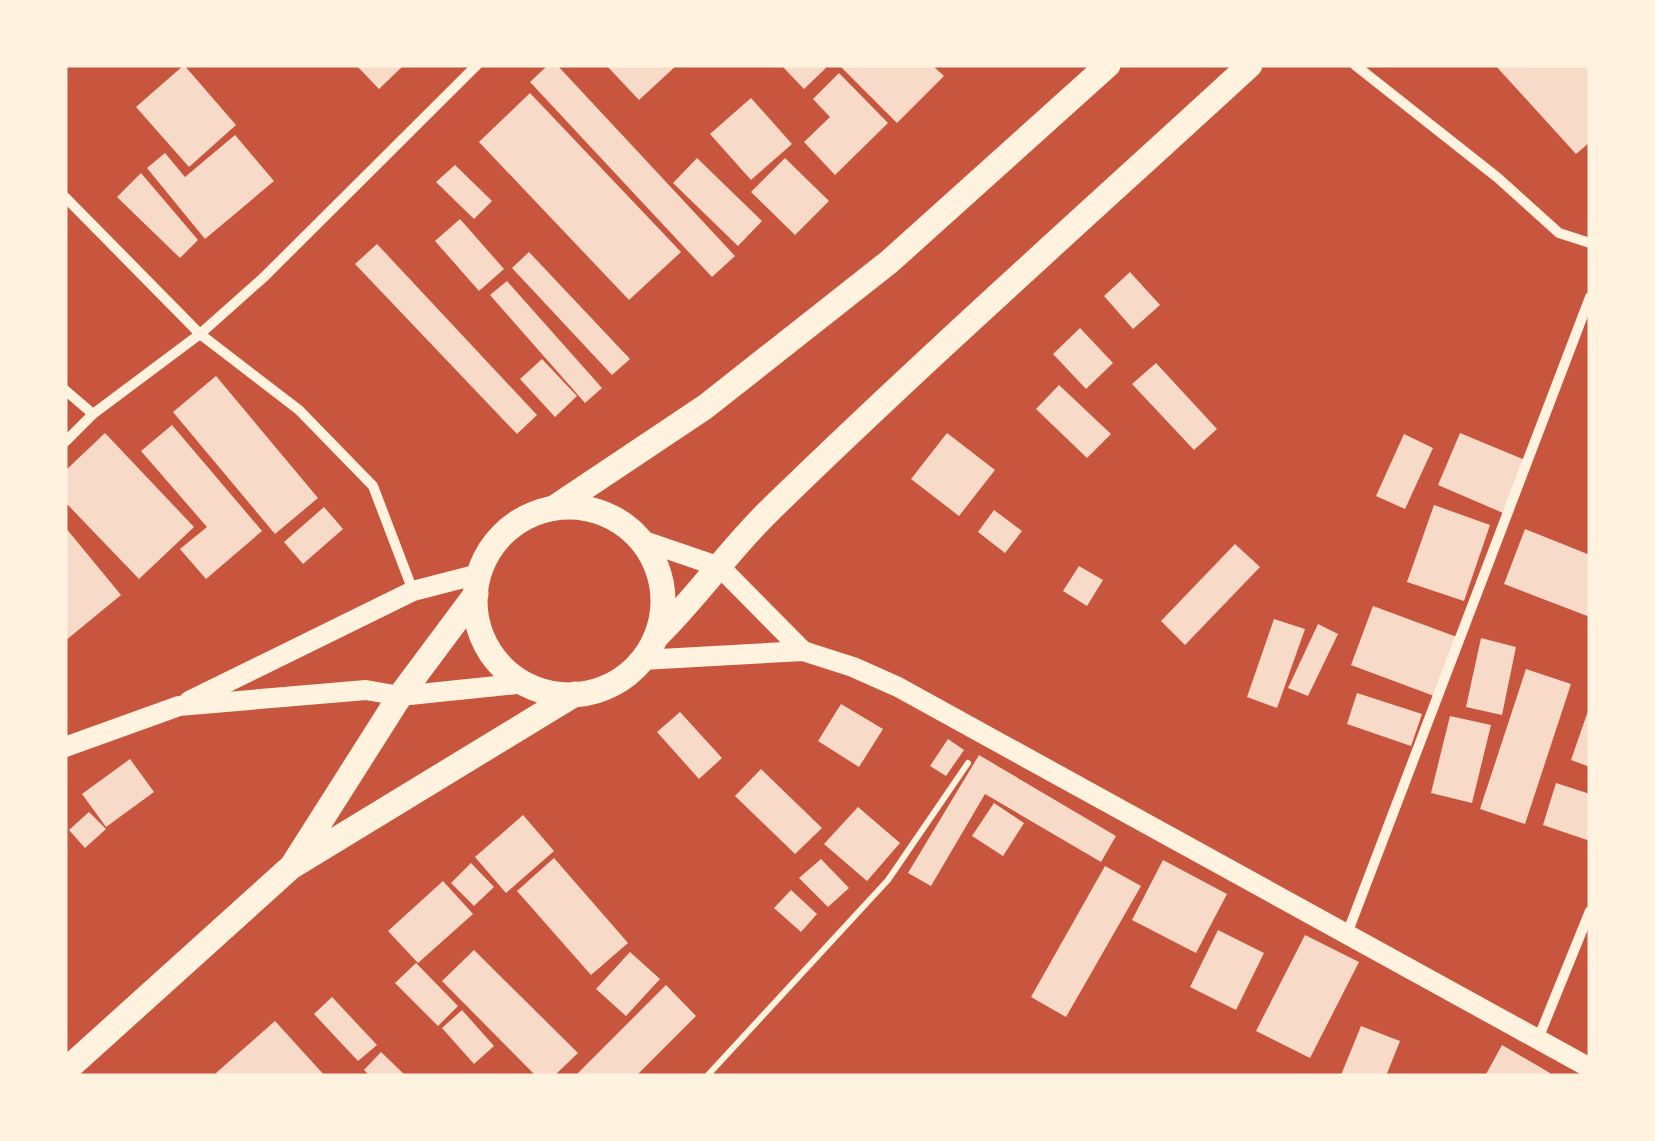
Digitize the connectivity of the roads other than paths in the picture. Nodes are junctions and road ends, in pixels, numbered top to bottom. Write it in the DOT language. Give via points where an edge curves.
graph roads {
  1 [pos="477,65"];
  2 [pos="1108,65"];
  3 [pos="1250,65"];
  4 [pos="1355,65"];
  5 [pos="65,198"];
  6 [pos="1590,243"];
  7 [pos="1590,296"];
  8 [pos="200,334"];
  9 [pos="65,390"];
  10 [pos="92,414"];
  11 [pos="65,442"];
  12 [pos="554,508"];
  13 [pos="641,540"];
  14 [pos="720,567"];
  15 [pos="478,584"];
  16 [pos="412,591"];
  17 [pos="656,636"];
  18 [pos="803,651"];
  19 [pos="642,660"];
  20 [pos="526,684"];
  21 [pos="576,694"];
  22 [pos="400,696"];
  23 [pos="179,706"];
  24 [pos="65,748"];
  25 [pos="291,868"];
  26 [pos="1590,911"];
  27 [pos="1347,934"];
  28 [pos="1538,1040"];
  29 [pos="1590,1068"];
  30 [pos="65,1071"];
  1 -- 8 [label="street"];
  2 -- 12 [label="main road" via="889,262 705,406"];
  3 -- 14 [label="main road" via="765,515"];
  4 -- 6 [label="street" via="1559,233"];
  5 -- 8 [label="street"];
  7 -- 27 [label="street"];
  8 -- 10 [label="street"];
  8 -- 16 [label="street" via="299,410 373,486"];
  9 -- 10 [label="street"];
  10 -- 11 [label="street"];
  12 -- 13 [label="main road" via="601,513"];
  12 -- 15 [label="main road" via="531,514 494,542"];
  13 -- 14 [label="main road"];
  13 -- 17 [label="main road" via="660,576"];
  14 -- 17 [label="main road"];
  14 -- 18 [label="main road"];
  15 -- 16 [label="main road"];
  15 -- 20 [label="main road" via="480,632 490,652"];
  15 -- 22 [label="main road"];
  16 -- 23 [label="main road"];
  17 -- 19 [label="main road"];
  18 -- 19 [label="main road"];
  18 -- 27 [label="main road" via="898,687"];
  19 -- 21 [label="main road" via="601,690"];
  20 -- 21 [label="main road"];
  20 -- 22 [label="main road"];
  21 -- 25 [label="main road"];
  22 -- 23 [label="main road" via="366,690"];
  22 -- 25 [label="main road"];
  23 -- 24 [label="main road"];
  25 -- 30 [label="main road"];
  26 -- 28 [label="street"];
  27 -- 28 [label="main road"];
  28 -- 29 [label="main road"];
}
